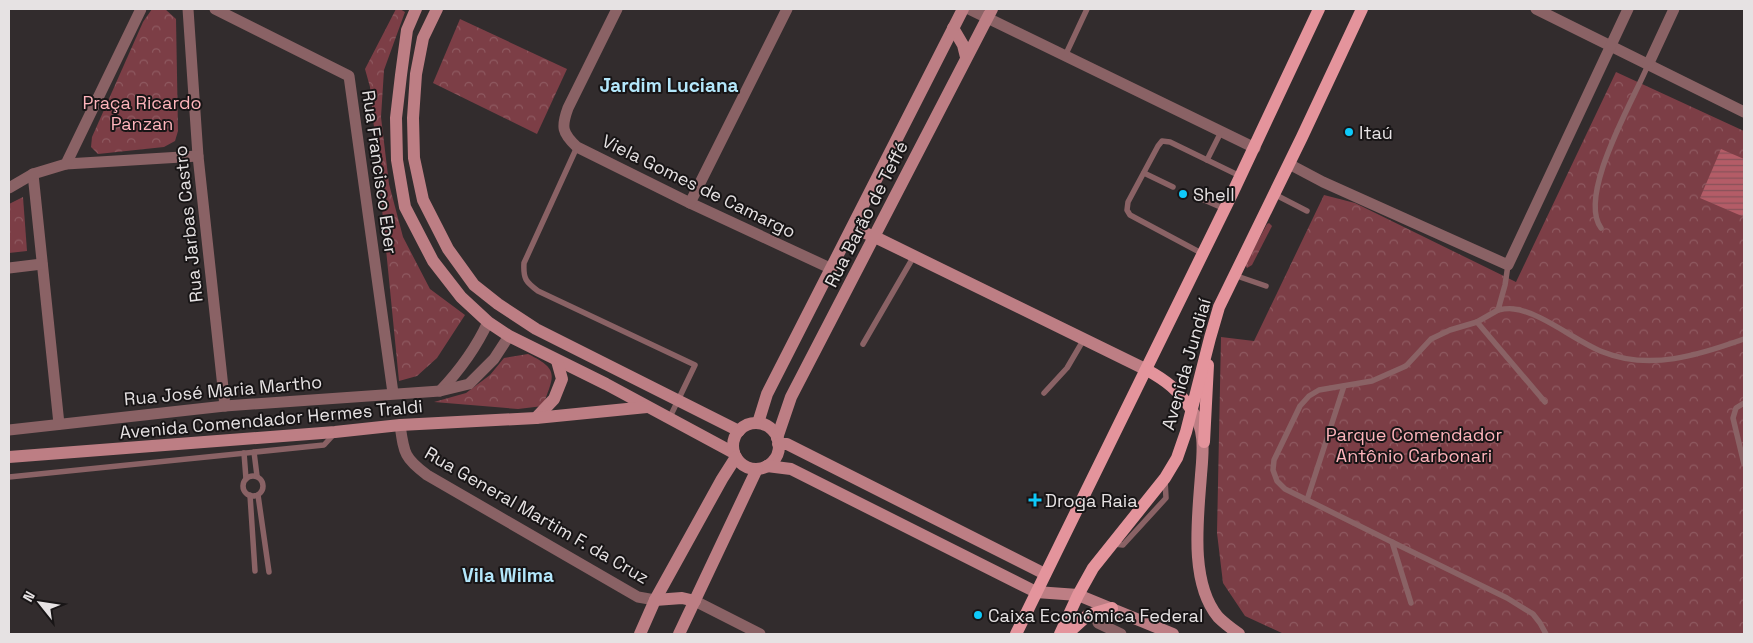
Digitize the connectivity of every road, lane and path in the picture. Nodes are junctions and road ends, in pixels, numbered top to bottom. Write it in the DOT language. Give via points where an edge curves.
graph roads {
  1 [pos="140,9"];
  2 [pos="188,9"];
  3 [pos="215,9"];
  4 [pos="416,9"];
  5 [pos="437,9"];
  6 [pos="617,9"];
  7 [pos="787,9"];
  8 [pos="964,9"];
  9 [pos="969,9"];
  10 [pos="1087,9"];
  11 [pos="1319,9"];
  12 [pos="1362,9"];
  13 [pos="1536,9"];
  14 [pos="1628,9"];
  15 [pos="1674,9"];
  16 [pos="989,13"];
  17 [pos="953,28"];
  18 [pos="1611,45"];
  19 [pos="1065,56"];
  20 [pos="966,57"];
  21 [pos="1648,65"];
  22 [pos="1744,112"];
  23 [pos="1221,132"];
  24 [pos="577,147"];
  25 [pos="1255,148"];
  26 [pos="198,156"];
  27 [pos="1207,160"];
  28 [pos="66,164"];
  29 [pos="1289,164"];
  30 [pos="1144,173"];
  31 [pos="32,174"];
  32 [pos="1241,176"];
  33 [pos="1173,187"];
  34 [pos="9,188"];
  35 [pos="1274,194"];
  36 [pos="1195,196"];
  37 [pos="690,203"];
  38 [pos="1225,209"];
  39 [pos="1306,211"];
  40 [pos="852,228"];
  41 [pos="1601,228"];
  42 [pos="875,237"];
  43 [pos="1203,254"];
  44 [pos="914,256"];
  45 [pos="42,264"];
  46 [pos="1508,265"];
  47 [pos="9,268"];
  48 [pos="832,269"];
  49 [pos="1234,275"];
  50 [pos="1266,286"];
  51 [pos="1498,310"];
  52 [pos="488,322"];
  53 [pos="1477,322"];
  54 [pos="509,336"];
  55 [pos="1210,338"];
  56 [pos="1084,339"];
  57 [pos="1744,339"];
  58 [pos="863,344"];
  59 [pos="557,361"];
  60 [pos="1147,370"];
  61 [pos="1344,386"];
  62 [pos="440,391"];
  63 [pos="393,393"];
  64 [pos="1044,393"];
  65 [pos="678,402"];
  66 [pos="1545,402"];
  67 [pos="1744,402"];
  68 [pos="224,406"];
  69 [pos="647,407"];
  70 [pos="1191,409"];
  71 [pos="536,418"];
  72 [pos="669,419"];
  73 [pos="59,424"];
  74 [pos="758,424"];
  75 [pos="400,425"];
  76 [pos="9,430"];
  77 [pos="739,431"];
  78 [pos="336,432"];
  79 [pos="778,441"];
  80 [pos="1204,442"];
  81 [pos="254,452"];
  82 [pos="244,454"];
  83 [pos="735,455"];
  84 [pos="9,457"];
  85 [pos="1744,464"];
  86 [pos="762,467"];
  87 [pos="257,476"];
  88 [pos="9,478"];
  89 [pos="246,479"];
  90 [pos="258,494"];
  91 [pos="250,495"];
  92 [pos="1307,500"];
  93 [pos="1392,542"];
  94 [pos="255,571"];
  95 [pos="269,572"];
  96 [pos="1045,574"];
  97 [pos="1036,592"];
  98 [pos="1078,595"];
  99 [pos="655,600"];
  100 [pos="695,601"];
  101 [pos="1411,603"];
  102 [pos="1112,608"];
  103 [pos="1098,623"];
  104 [pos="640,634"];
  105 [pos="679,634"];
  106 [pos="760,634"];
  107 [pos="1016,634"];
  108 [pos="1060,634"];
  109 [pos="1067,634"];
  110 [pos="1121,634"];
  111 [pos="1172,634"];
  112 [pos="1239,634"];
  113 [pos="1546,634"];
  1 -- 28 [label="street"];
  2 -- 26 [label="street, Rua Jarbas Castro"];
  3 -- 63 [label="street, Rua Francisco Eber" via="350,76"];
  4 -- 52 [label="main road" via="407,30 396,118 397,160 405,207 433,262 461,297"];
  5 -- 65 [label="main road" via="424,38 416,74 414,158 423,200 448,248 474,285 498,304 536,329"];
  6 -- 24 [label="street, Viela Gomes de Camargo" via="562,123 566,137"];
  7 -- 37 [label="street"];
  8 -- 17 [label="main road, Rua Barão de Teffé"];
  9 -- 16 [label="street"];
  10 -- 19 [label="lane"];
  11 -- 25 [label="main road, Avenida Jundiaí"];
  12 -- 29 [label="main road, Avenida Jundiaí"];
  13 -- 18 [label="street"];
  14 -- 18 [label="street"];
  15 -- 21 [label="street"];
  16 -- 19 [label="street"];
  16 -- 20 [label="main road, Rua Barão de Teffé"];
  17 -- 20 [label="main road"];
  17 -- 40 [label="main road, Rua Barão de Teffé"];
  18 -- 21 [label="street"];
  18 -- 46 [label="street"];
  19 -- 23 [label="street"];
  20 -- 42 [label="main road, Rua Barão de Teffé"];
  21 -- 22 [label="street"];
  21 -- 41 [label="lane" via="1604,161 1594,209"];
  23 -- 25 [label="street"];
  23 -- 27 [label="lane"];
  24 -- 37 [label="street, Viela Gomes de Camargo"];
  24 -- 65 [label="lane" via="524,263 527,283 695,365"];
  25 -- 32 [label="main road, Avenida Jundiaí"];
  26 -- 28 [label="street"];
  26 -- 68 [label="street, Rua Jarbas Castro"];
  27 -- 30 [label="lane" via="1162,141"];
  27 -- 32 [label="lane"];
  28 -- 31 [label="street"];
  29 -- 35 [label="main road, Avenida Jundiaí"];
  29 -- 46 [label="street"];
  30 -- 33 [label="lane"];
  30 -- 43 [label="lane" via="1128,202 1126,210 1130,216"];
  31 -- 34 [label="street"];
  31 -- 45 [label="street"];
  32 -- 38 [label="main road, Avenida Jundiaí"];
  35 -- 39 [label="lane"];
  35 -- 49 [label="main road, Avenida Jundiaí"];
  36 -- 38 [label="lane"];
  37 -- 48 [label="street, Viela Gomes de Camargo"];
  38 -- 43 [label="main road, Avenida Jundiaí"];
  40 -- 42 [label="main road"];
  40 -- 48 [label="main road, Rua Barão de Teffé"];
  42 -- 44 [label="main road"];
  42 -- 79 [label="main road, Rua Barão de Teffé" via="791,397"];
  43 -- 60 [label="main road, Avenida Jundiaí"];
  44 -- 56 [label="main road"];
  44 -- 58 [label="lane"];
  45 -- 47 [label="street"];
  45 -- 73 [label="street"];
  46 -- 51 [label="lane"];
  48 -- 74 [label="main road, Rua Barão de Teffé" via="767,394"];
  49 -- 50 [label="lane"];
  49 -- 55 [label="main road, Avenida Jundiaí" via="1219,306"];
  51 -- 53 [label="lane"];
  51 -- 57 [label="lane" via="1514,309 1533,315 1603,353 1646,361 1681,359"];
  52 -- 54 [label="main road"];
  52 -- 62 [label="street" via="459,371"];
  53 -- 61 [label="lane" via="1432,339 1406,366 1372,382"];
  53 -- 66 [label="lane"];
  54 -- 59 [label="main road"];
  54 -- 62 [label="street, Rua José Maria Martho" via="494,359 469,384"];
  55 -- 70 [label="main road, Avenida Jundiaí"];
  55 -- 80 [label="main road"];
  56 -- 60 [label="main road"];
  56 -- 64 [label="lane" via="1067,368"];
  59 -- 69 [label="main road"];
  59 -- 71 [label="main road" via="562,380 554,399"];
  60 -- 70 [label="main road" via="1179,392"];
  60 -- 96 [label="main road, Avenida Jundiaí"];
  61 -- 92 [label="lane"];
  61 -- 92 [label="lane" via="1319,390 1309,396 1300,406 1274,460 1277,481"];
  62 -- 63 [label="street, Rua José Maria Martho"];
  63 -- 68 [label="street, Rua José Maria Martho"];
  65 -- 72 [label="lane"];
  65 -- 77 [label="main road"];
  67 -- 85 [label="lane" via="1736,408 1733,418"];
  68 -- 73 [label="street, Rua José Maria Martho"];
  69 -- 71 [label="main road, Avenida Comendador Hermes Traldi"];
  69 -- 72 [label="main road"];
  70 -- 80 [label="main road"];
  70 -- 98 [label="main road, Avenida Jundiaí" via="1177,458 1165,478 1093,568"];
  71 -- 75 [label="main road, Avenida Comendador Hermes Traldi"];
  72 -- 83 [label="main road"];
  73 -- 76 [label="street, Rua José Maria Martho"];
  74 -- 77 [label="main road" via="748,425"];
  74 -- 79 [label="main road" via="770,428"];
  75 -- 78 [label="main road, Avenida Comendador Hermes Traldi"];
  75 -- 99 [label="street, Rua General Martim F. da Cruz" via="403,450 411,463 427,475 638,597"];
  77 -- 83 [label="main road" via="734,441"];
  78 -- 81 [label="lane" via="324,445"];
  78 -- 84 [label="main road, Avenida Comendador Hermes Traldi"];
  79 -- 86 [label="main road" via="776,456"];
  79 -- 96 [label="main road"];
  80 -- 112 [label="main road" via="1198,513 1198,569 1207,600 1218,617"];
  81 -- 82 [label="lane"];
  81 -- 87 [label="lane"];
  82 -- 88 [label="lane"];
  82 -- 89 [label="lane"];
  83 -- 86 [label="main road" via="745,466"];
  83 -- 99 [label="main road"];
  86 -- 97 [label="main road" via="791,468"];
  86 -- 100 [label="main road"];
  87 -- 89 [label="lane"];
  87 -- 90 [label="lane" via="263,485"];
  89 -- 91 [label="lane" via="244,490"];
  90 -- 91 [label="lane"];
  90 -- 95 [label="lane"];
  91 -- 94 [label="lane"];
  92 -- 93 [label="lane"];
  93 -- 101 [label="lane"];
  93 -- 113 [label="lane" via="1507,598 1533,614"];
  96 -- 97 [label="main road, Avenida Jundiaí"];
  97 -- 98 [label="main road"];
  97 -- 107 [label="main road, Avenida Jundiaí"];
  98 -- 102 [label="main road"];
  98 -- 108 [label="main road, Avenida Jundiaí"];
  99 -- 100 [label="main road" via="682,598"];
  99 -- 104 [label="main road"];
  100 -- 105 [label="main road"];
  100 -- 106 [label="street"];
  102 -- 109 [label="main road" via="1088,615"];
  102 -- 111 [label="main road"];
  103 -- 110 [label="street"];
}
